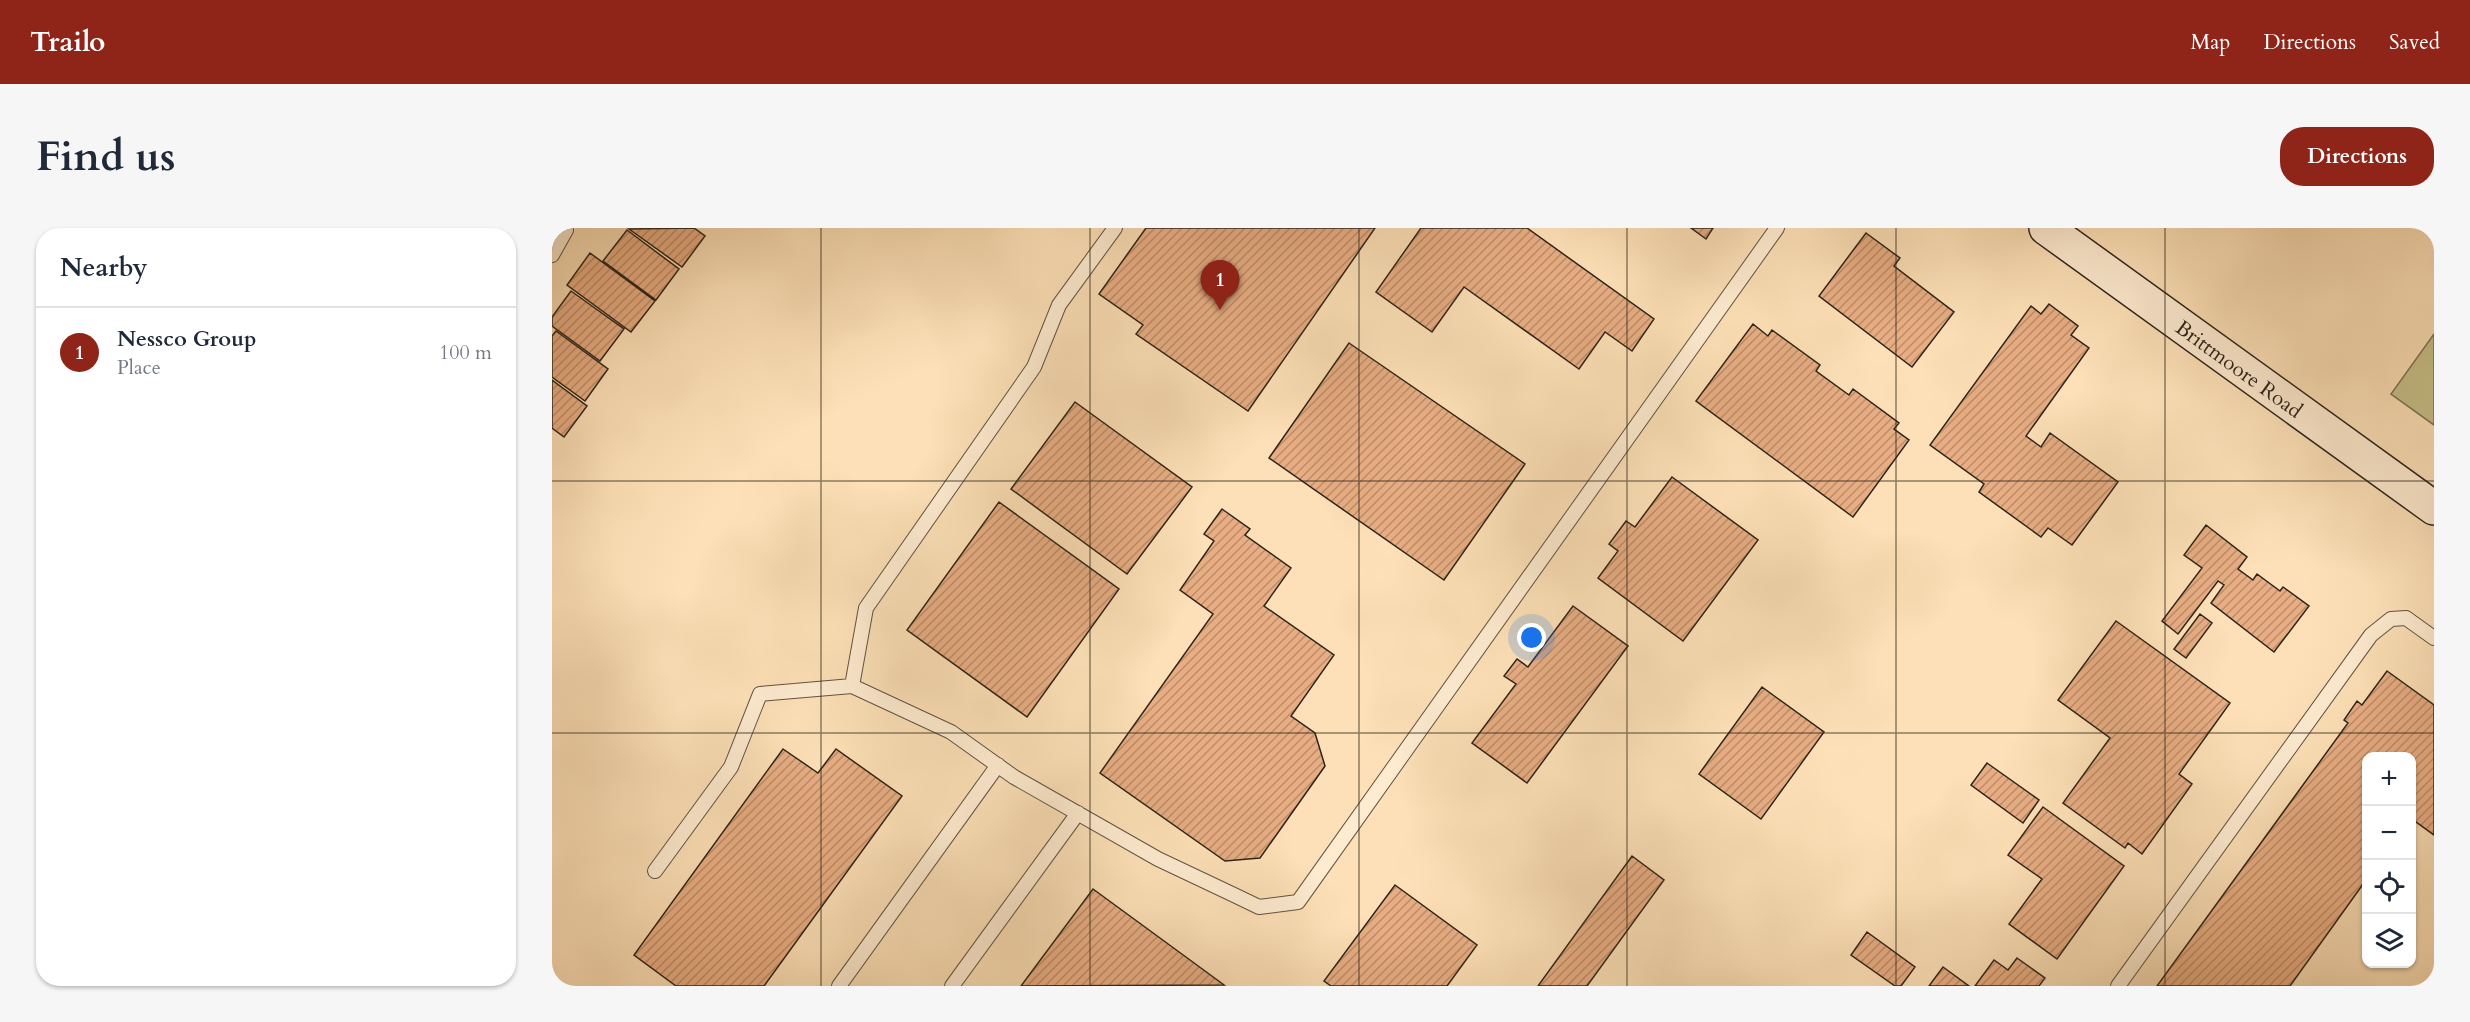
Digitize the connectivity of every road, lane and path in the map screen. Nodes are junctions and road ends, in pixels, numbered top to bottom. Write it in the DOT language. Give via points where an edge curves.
graph roads {
  1 [pos="1115,228"];
  2 [pos="1777,228"];
  3 [pos="2046,228"];
  4 [pos="567,229"];
  5 [pos="552,255"];
  6 [pos="2434,508"];
  7 [pos="2434,638"];
  8 [pos="852,686"];
  9 [pos="999,765"];
  10 [pos="1078,813"];
  11 [pos="655,871"];
  12 [pos="839,986"];
  13 [pos="952,986"];
  14 [pos="2118,986"];
  1 -- 8 [label="lane" via="1059,306 1034,368 866,608"];
  2 -- 10 [label="lane" via="1298,902 1259,907 1158,859"];
  3 -- 6 [label="main road, Brittmoore Road"];
  4 -- 5 [label="lane"];
  7 -- 14 [label="lane" via="2406,618 2391,620 2371,636"];
  8 -- 9 [label="lane" via="951,732"];
  8 -- 11 [label="lane" via="760,694 731,767"];
  9 -- 10 [label="lane"];
  9 -- 12 [label="lane"];
  10 -- 13 [label="lane"];
}
